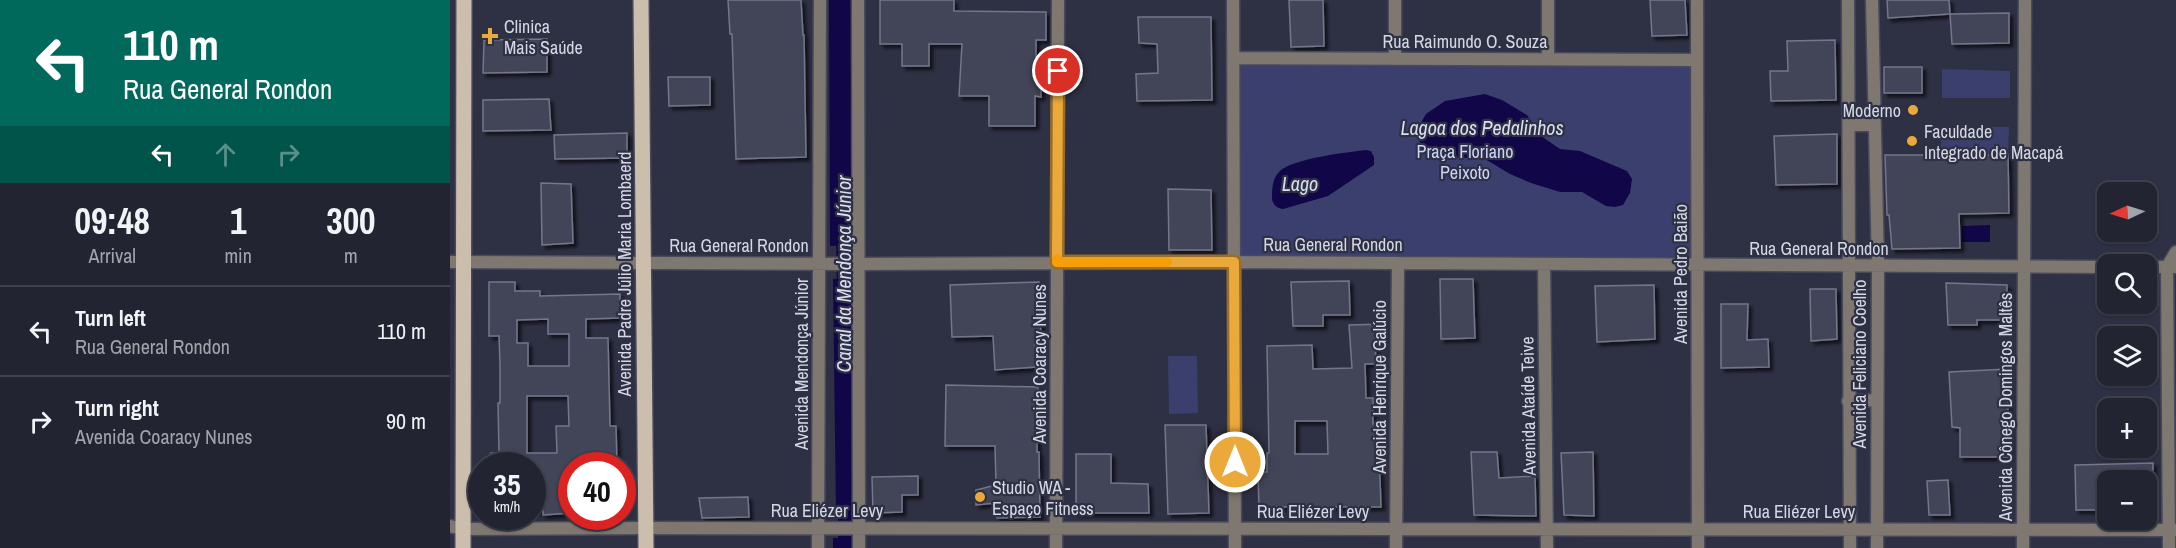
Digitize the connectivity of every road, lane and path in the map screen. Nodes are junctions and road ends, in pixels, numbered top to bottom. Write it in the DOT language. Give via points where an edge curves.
graph roads {
  1 [pos="464,0"];
  2 [pos="641,0"];
  3 [pos="820,0"];
  4 [pos="858,0"];
  5 [pos="1058,0"];
  6 [pos="1233,0"];
  7 [pos="1395,0"];
  8 [pos="1548,0"];
  9 [pos="1697,0"];
  10 [pos="1848,0"];
  11 [pos="1872,0"];
  12 [pos="2025,0"];
  13 [pos="1233,58"];
  14 [pos="1395,59"];
  15 [pos="1548,59"];
  16 [pos="1697,60"];
  17 [pos="1849,125"];
  18 [pos="1875,125"];
  19 [pos="2176,252"];
  20 [pos="457,262"];
  21 [pos="1057,262"];
  22 [pos="1234,262"];
  23 [pos="643,263"];
  24 [pos="824,263"];
  25 [pos="1398,263"];
  26 [pos="856,264"];
  27 [pos="1544,264"];
  28 [pos="1698,265"];
  29 [pos="1849,266"];
  30 [pos="1878,266"];
  31 [pos="2024,267"];
  32 [pos="2097,267"];
  33 [pos="2172,267"];
  34 [pos="1877,400"];
  35 [pos="1848,401"];
  36 [pos="457,528"];
  37 [pos="646,528"];
  38 [pos="818,528"];
  39 [pos="856,528"];
  40 [pos="1056,529"];
  41 [pos="1235,529"];
  42 [pos="1396,529"];
  43 [pos="1547,529"];
  44 [pos="1850,529"];
  45 [pos="1877,529"];
  46 [pos="1698,530"];
  47 [pos="2023,530"];
  48 [pos="2173,530"];
  49 [pos="463,548"];
  50 [pos="646,548"];
  51 [pos="818,548"];
  52 [pos="859,548"];
  53 [pos="1056,548"];
  54 [pos="1235,548"];
  55 [pos="1396,548"];
  56 [pos="1547,548"];
  57 [pos="1698,548"];
  58 [pos="1850,548"];
  59 [pos="1877,548"];
  60 [pos="2023,548"];
  61 [pos="2169,548"];
  1 -- 20 [label="main road"];
  2 -- 23 [label="main road, Avenida Padre Júlio Maria Lombaerd"];
  3 -- 24 [label="street, Avenida Mendonça Júnior"];
  4 -- 26 [label="street"];
  5 -- 21 [label="street, Avenida Coaracy Nunes"];
  6 -- 13 [label="street"];
  7 -- 14 [label="street"];
  8 -- 15 [label="street"];
  9 -- 16 [label="street, Avenida Pedro Baião"];
  10 -- 17 [label="street, Avenida Feliciano Coelho"];
  11 -- 18 [label="street, Avenida Feliciano Coelho"];
  12 -- 31 [label="street, Avenida Cônego Domingos Maltês"];
  13 -- 14 [label="street, Rua Raimundo O. Souza"];
  13 -- 22 [label="street"];
  14 -- 15 [label="street, Rua Raimundo O. Souza"];
  15 -- 16 [label="street, Rua Raimundo O. Souza"];
  16 -- 28 [label="street, Avenida Pedro Baião"];
  17 -- 18 [label="street"];
  17 -- 29 [label="street, Avenida Feliciano Coelho"];
  18 -- 30 [label="street, Avenida Feliciano Coelho"];
  19 -- 33 [label="street"];
  20 -- 23 [label="street, Rua General Rondon"];
  20 -- 36 [label="main road"];
  21 -- 22 [label="street, Rua General Rondon"];
  21 -- 26 [label="street, Rua General Rondon"];
  21 -- 40 [label="street, Avenida Coaracy Nunes"];
  22 -- 25 [label="street, Rua General Rondon"];
  22 -- 41 [label="street"];
  23 -- 24 [label="street, Rua General Rondon"];
  23 -- 37 [label="main road, Avenida Padre Júlio Maria Lombaerd"];
  24 -- 26 [label="street, Rua General Rondon"];
  24 -- 38 [label="street, Avenida Mendonça Júnior"];
  25 -- 27 [label="street, Rua General Rondon"];
  25 -- 42 [label="street, Avenida Henrique Galúcio"];
  26 -- 39 [label="street"];
  27 -- 28 [label="street, Rua General Rondon"];
  27 -- 43 [label="street, Avenida Ataíde Teive"];
  28 -- 29 [label="street, Rua General Rondon"];
  28 -- 46 [label="street, Avenida Pedro Baião"];
  29 -- 30 [label="street, Rua General Rondon"];
  29 -- 35 [label="street, Avenida Feliciano Coelho"];
  30 -- 31 [label="street, Rua General Rondon"];
  30 -- 34 [label="street, Avenida Feliciano Coelho"];
  31 -- 32 [label="street, Rua General Rondon"];
  31 -- 47 [label="street, Avenida Cônego Domingos Maltês"];
  33 -- 48 [label="street"];
  34 -- 35 [label="street"];
  34 -- 45 [label="street, Avenida Feliciano Coelho"];
  35 -- 44 [label="street, Avenida Feliciano Coelho"];
  36 -- 37 [label="street, Rua Eliézer Levy"];
  36 -- 49 [label="main road"];
  37 -- 38 [label="street, Rua Eliézer Levy"];
  37 -- 50 [label="main road, Avenida Padre Júlio Maria Lombaerd"];
  38 -- 39 [label="street, Rua Eliézer Levy"];
  38 -- 51 [label="street, Avenida Mendonça Júnior"];
  39 -- 40 [label="street, Rua Eliézer Levy"];
  39 -- 52 [label="street"];
  40 -- 41 [label="street, Rua Eliézer Levy"];
  40 -- 53 [label="street, Avenida Coaracy Nunes"];
  41 -- 42 [label="street, Rua Eliézer Levy"];
  41 -- 54 [label="street"];
  42 -- 43 [label="street, Rua Eliézer Levy"];
  42 -- 55 [label="street, Avenida Henrique Galúcio"];
  43 -- 46 [label="street, Rua Eliézer Levy"];
  43 -- 56 [label="street, Avenida Ataíde Teive"];
  44 -- 45 [label="street, Rua Eliézer Levy"];
  44 -- 46 [label="street, Rua Eliézer Levy"];
  44 -- 58 [label="street, Avenida Feliciano Coelho"];
  45 -- 47 [label="street, Rua Eliézer Levy"];
  45 -- 59 [label="street, Avenida Feliciano Coelho"];
  46 -- 57 [label="street, Avenida Pedro Baião"];
  47 -- 48 [label="street, Rua Eliézer Levy"];
  47 -- 60 [label="street, Avenida Cônego Domingos Maltês"];
  48 -- 61 [label="street"];
}
